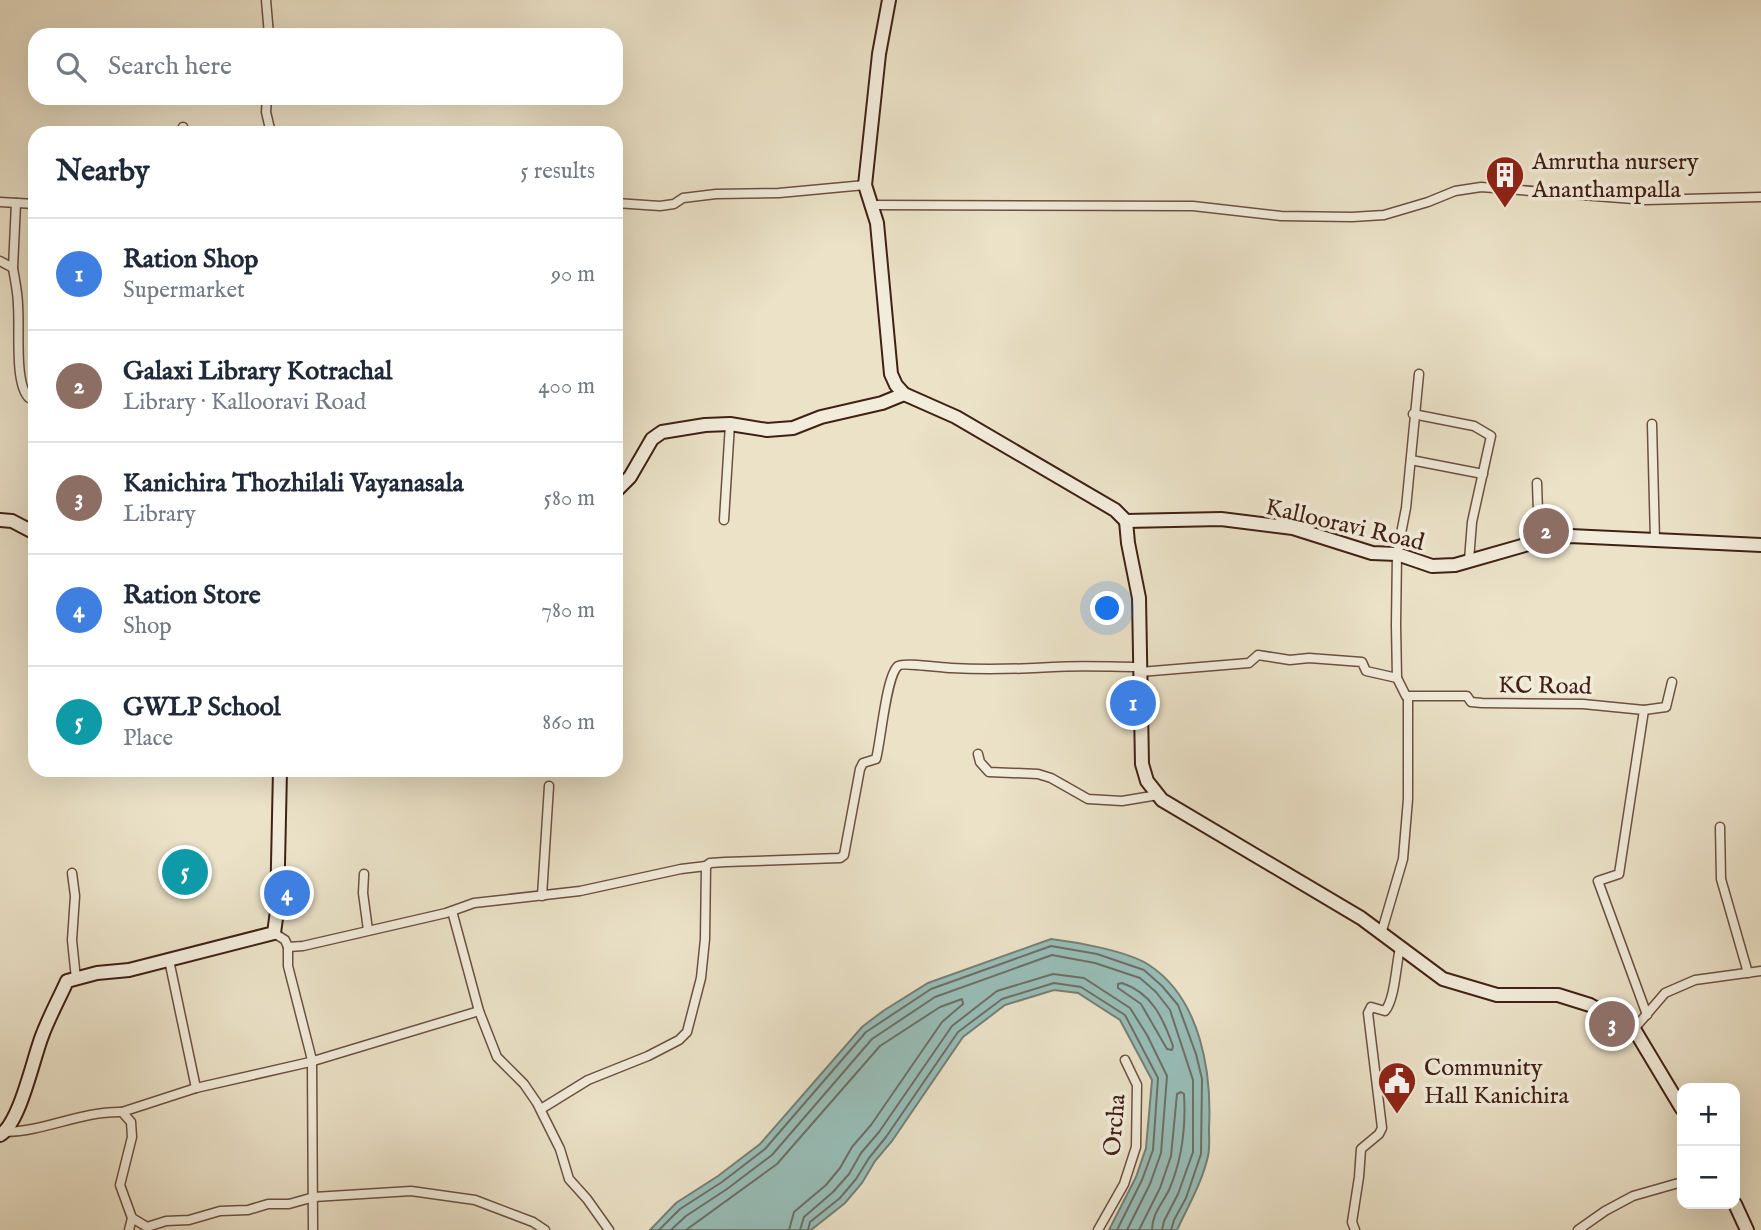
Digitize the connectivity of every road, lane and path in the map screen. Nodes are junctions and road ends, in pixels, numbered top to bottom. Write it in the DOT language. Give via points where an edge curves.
graph roads {
  1 [pos="266,0"];
  2 [pos="889,0"];
  3 [pos="269,28"];
  4 [pos="266,105"];
  5 [pos="269,126"];
  6 [pos="864,186"];
  7 [pos="1761,197"];
  8 [pos="0,202"];
  9 [pos="16,203"];
  10 [pos="623,203"];
  11 [pos="28,204"];
  12 [pos="871,205"];
  13 [pos="0,261"];
  14 [pos="13,268"];
  15 [pos="1419,374"];
  16 [pos="904,394"];
  17 [pos="28,397"];
  18 [pos="1413,414"];
  19 [pos="730,424"];
  20 [pos="1652,424"];
  21 [pos="1412,460"];
  22 [pos="1483,474"];
  23 [pos="1536,483"];
  24 [pos="623,484"];
  25 [pos="0,520"];
  26 [pos="723,520"];
  27 [pos="1126,521"];
  28 [pos="28,529"];
  29 [pos="1655,540"];
  30 [pos="1539,541"];
  31 [pos="1761,545"];
  32 [pos="1397,554"];
  33 [pos="1469,560"];
  34 [pos="1140,669"];
  35 [pos="1397,677"];
  36 [pos="1672,682"];
  37 [pos="1408,696"];
  38 [pos="1644,710"];
  39 [pos="978,754"];
  40 [pos="280,777"];
  41 [pos="549,786"];
  42 [pos="1158,795"];
  43 [pos="1720,827"];
  44 [pos="706,866"];
  45 [pos="72,873"];
  46 [pos="364,874"];
  47 [pos="542,896"];
  48 [pos="452,911"];
  49 [pos="368,930"];
  50 [pos="274,933"];
  51 [pos="1381,934"];
  52 [pos="288,947"];
  53 [pos="1400,948"];
  54 [pos="169,960"];
  55 [pos="1761,971"];
  56 [pos="1748,973"];
  57 [pos="76,979"];
  58 [pos="479,1011"];
  59 [pos="1647,1015"];
  60 [pos="1634,1029"];
  61 [pos="312,1060"];
  62 [pos="1125,1060"];
  63 [pos="196,1088"];
  64 [pos="1677,1101"];
  65 [pos="541,1110"];
  66 [pos="122,1112"];
  67 [pos="3,1134"];
  68 [pos="1677,1183"];
  69 [pos="314,1197"];
  70 [pos="1737,1209"];
  71 [pos="132,1219"];
  72 [pos="129,1230"];
  73 [pos="313,1230"];
  74 [pos="545,1230"];
  75 [pos="609,1230"];
  76 [pos="1098,1230"];
  77 [pos="1354,1230"];
  78 [pos="1578,1230"];
  79 [pos="1747,1230"];
  1 -- 3 [label="street"];
  2 -- 6 [label="main road"];
  4 -- 5 [label="street"];
  6 -- 10 [label="street" via="716,194 660,206"];
  6 -- 12 [label="main road"];
  7 -- 12 [label="street" via="1646,200 1480,187 1384,215 1352,217 1281,216 1193,206"];
  8 -- 9 [label="street"];
  9 -- 11 [label="street"];
  9 -- 14 [label="street"];
  12 -- 16 [label="main road" via="877,223 891,374"];
  13 -- 14 [label="street"];
  14 -- 17 [label="street" via="23,392"];
  15 -- 18 [label="street"];
  16 -- 19 [label="main road" via="793,428 767,430"];
  16 -- 27 [label="main road" via="1002,443"];
  18 -- 21 [label="street"];
  18 -- 22 [label="street" via="1474,426 1491,436"];
  19 -- 24 [label="main road" via="662,432 652,439"];
  19 -- 26 [label="street"];
  20 -- 29 [label="street"];
  21 -- 22 [label="street"];
  21 -- 32 [label="street"];
  22 -- 33 [label="street"];
  23 -- 30 [label="street"];
  25 -- 28 [label="main road"];
  27 -- 32 [label="main road, Kallooravi Road" via="1221,519 1293,528 1372,553"];
  27 -- 34 [label="main road" via="1139,598"];
  29 -- 30 [label="main road, Kallooravi Road" via="1570,536"];
  29 -- 31 [label="main road, Kallooravi Road"];
  30 -- 33 [label="main road, Kallooravi Road"];
  32 -- 33 [label="main road, Kallooravi Road" via="1432,566"];
  32 -- 35 [label="street"];
  34 -- 35 [label="street" via="1249,663 1258,655 1362,662 1366,671"];
  34 -- 42 [label="main road" via="1142,764"];
  34 -- 44 [label="street" via="898,665 876,759 860,769 844,855"];
  35 -- 37 [label="street"];
  36 -- 38 [label="street" via="1666,706"];
  37 -- 38 [label="street, KC Road"];
  37 -- 51 [label="street" via="1403,859"];
  38 -- 59 [label="street" via="1619,874 1598,881"];
  39 -- 42 [label="street" via="989,772 1038,774 1088,799 1122,801"];
  40 -- 50 [label="main road"];
  41 -- 47 [label="street"];
  42 -- 51 [label="main road"];
  43 -- 56 [label="street" via="1721,879"];
  44 -- 47 [label="street"];
  44 -- 65 [label="street" via="701,978 687,1032 648,1056 588,1080"];
  45 -- 57 [label="street"];
  46 -- 49 [label="street"];
  47 -- 48 [label="street" via="474,903"];
  48 -- 49 [label="street"];
  48 -- 58 [label="street"];
  49 -- 52 [label="street"];
  50 -- 52 [label="street"];
  50 -- 54 [label="main road"];
  51 -- 53 [label="main road"];
  52 -- 61 [label="street" via="288,966"];
  53 -- 60 [label="main road" via="1443,979 1497,995 1558,995 1590,1005"];
  53 -- 77 [label="street" via="1392,1003 1385,1011 1371,1007 1368,1013 1382,1128 1361,1149"];
  54 -- 57 [label="main road"];
  54 -- 63 [label="street"];
  55 -- 56 [label="street"];
  56 -- 59 [label="street" via="1695,980 1665,993"];
  57 -- 67 [label="main road" via="67,981 42,1035 20,1103"];
  58 -- 61 [label="street"];
  58 -- 65 [label="street" via="497,1057 524,1084"];
  59 -- 60 [label="street"];
  60 -- 64 [label="main road"];
  61 -- 63 [label="street"];
  61 -- 69 [label="street"];
  62 -- 76 [label="street, Orcha" via="1137,1085 1136,1147 1124,1184"];
  63 -- 66 [label="street"];
  65 -- 75 [label="street" via="569,1179"];
  66 -- 67 [label="street" via="98,1112"];
  66 -- 71 [label="street" via="131,1122 132,1137 120,1185"];
  68 -- 78 [label="street" via="1633,1196"];
  69 -- 71 [label="street" via="147,1227"];
  69 -- 73 [label="street"];
  69 -- 74 [label="street" via="411,1191 441,1195 475,1200"];
  70 -- 79 [label="main road"];
  71 -- 72 [label="street"];
}
